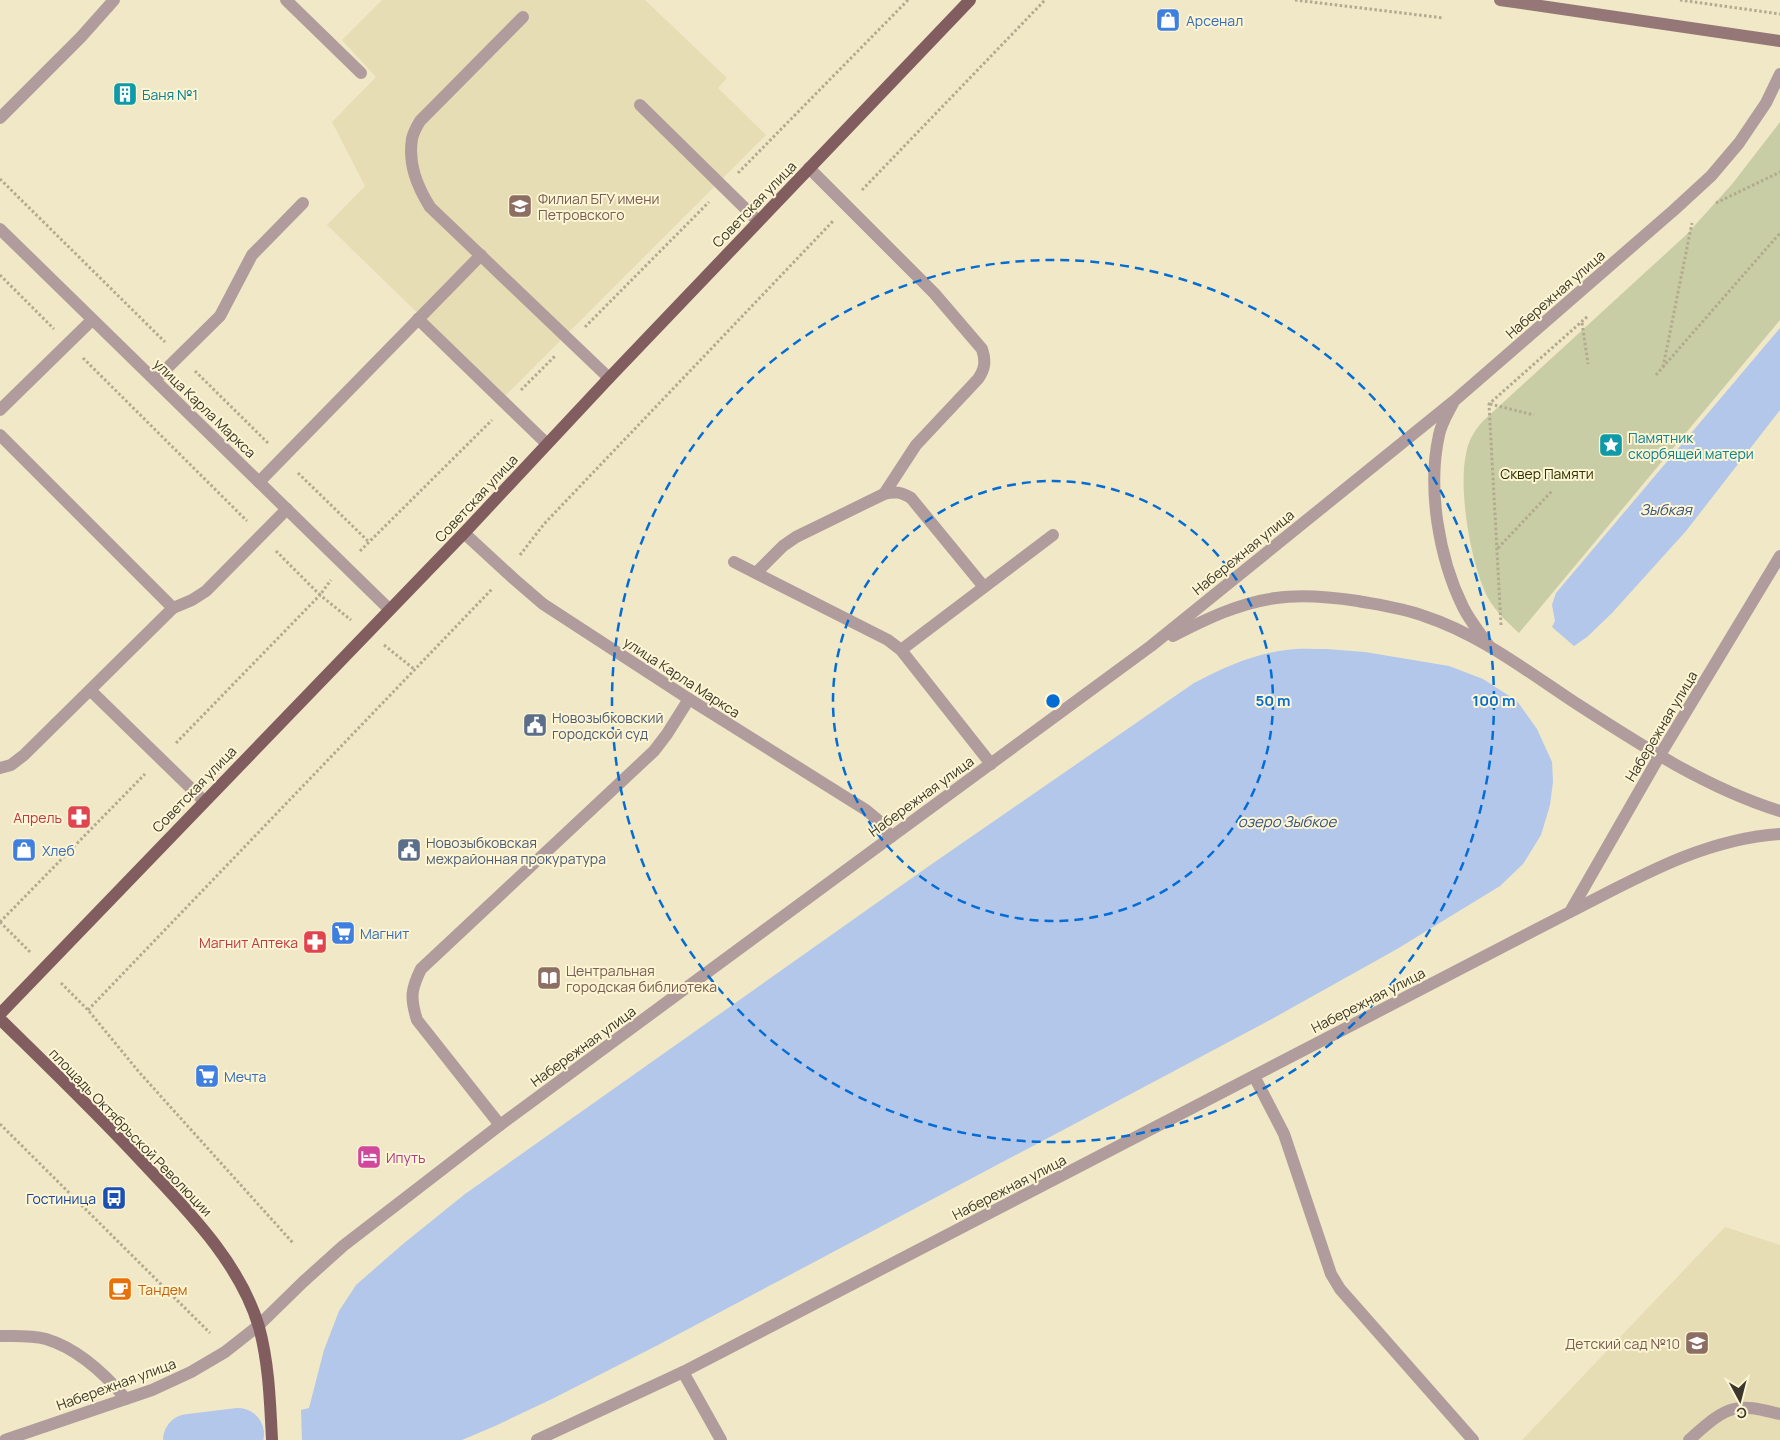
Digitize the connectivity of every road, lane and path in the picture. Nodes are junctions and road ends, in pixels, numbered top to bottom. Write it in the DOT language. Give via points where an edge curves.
graph roads {
  1 [pos="114,0"];
  2 [pos="286,0"];
  3 [pos="908,0"];
  4 [pos="970,0"];
  5 [pos="1045,0"];
  6 [pos="1295,0"];
  7 [pos="1500,0"];
  8 [pos="1680,0"];
  9 [pos="1780,14"];
  10 [pos="522,17"];
  11 [pos="1444,18"];
  12 [pos="1780,41"];
  13 [pos="361,73"];
  14 [pos="1780,74"];
  15 [pos="640,105"];
  16 [pos="0,118"];
  17 [pos="809,168"];
  18 [pos="1780,172"];
  19 [pos="724,187"];
  20 [pos="303,203"];
  21 [pos="1711,205"];
  22 [pos="847,206"];
  23 [pos="758,221"];
  24 [pos="1692,223"];
  25 [pos="0,229"];
  26 [pos="1780,233"];
  27 [pos="481,255"];
  28 [pos="0,275"];
  29 [pos="1589,315"];
  30 [pos="418,319"];
  31 [pos="92,320"];
  32 [pos="1582,322"];
  33 [pos="570,341"];
  34 [pos="68,343"];
  35 [pos="1588,364"];
  36 [pos="1663,367"];
  37 [pos="1656,375"];
  38 [pos="608,378"];
  39 [pos="154,380"];
  40 [pos="1454,401"];
  41 [pos="1489,404"];
  42 [pos="506,405"];
  43 [pos="0,410"];
  44 [pos="1534,415"];
  45 [pos="0,435"];
  46 [pos="547,444"];
  47 [pos="259,482"];
  48 [pos="1552,491"];
  49 [pos="884,494"];
  50 [pos="287,509"];
  51 [pos="464,533"];
  52 [pos="261,535"];
  53 [pos="1052,535"];
  54 [pos="1498,548"];
  55 [pos="1780,556"];
  56 [pos="734,562"];
  57 [pos="345,566"];
  58 [pos="506,572"];
  59 [pos="756,573"];
  60 [pos="984,588"];
  61 [pos="320,595"];
  62 [pos="173,608"];
  63 [pos="389,609"];
  64 [pos="367,632"];
  65 [pos="1152,646"];
  66 [pos="901,650"];
  67 [pos="1493,650"];
  68 [pos="414,669"];
  69 [pos="91,691"];
  70 [pos="689,699"];
  71 [pos="1660,755"];
  72 [pos="160,759"];
  73 [pos="991,764"];
  74 [pos="0,768"];
  75 [pos="204,801"];
  76 [pos="1780,812"];
  77 [pos="1780,834"];
  78 [pos="891,837"];
  79 [pos="1570,912"];
  80 [pos="0,922"];
  81 [pos="44,966"];
  82 [pos="88,1010"];
  83 [pos="0,1014"];
  84 [pos="0,1019"];
  85 [pos="1254,1076"];
  86 [pos="0,1124"];
  87 [pos="500,1125"];
  88 [pos="293,1243"];
  89 [pos="258,1326"];
  90 [pos="210,1332"];
  91 [pos="0,1336"];
  92 [pos="683,1372"];
  93 [pos="126,1399"];
  94 [pos="1780,1414"];
  95 [pos="5,1440"];
  96 [pos="272,1440"];
  97 [pos="537,1440"];
  98 [pos="721,1440"];
  99 [pos="1473,1440"];
  100 [pos="1689,1440"];
  1 -- 16 [label="street"];
  2 -- 13 [label="street"];
  3 -- 19 [label="path"];
  4 -- 17 [label="main road, Советская улица"];
  5 -- 22 [label="path"];
  6 -- 11 [label="path"];
  7 -- 12 [label="street"];
  8 -- 9 [label="path"];
  10 -- 27 [label="street" via="420,121 412,138 412,164 419,189 430,207"];
  14 -- 40 [label="street, Набережная улица" via="1766,103 1739,143 1710,176"];
  15 -- 19 [label="street"];
  17 -- 22 [label="street"];
  17 -- 23 [label="main road, Советская улица"];
  18 -- 21 [label="path"];
  19 -- 23 [label="street"];
  19 -- 33 [label="path"];
  20 -- 39 [label="street" via="252,254 220,316"];
  22 -- 49 [label="street" via="934,293 982,349 986,359 978,380 916,445"];
  22 -- 58 [label="path" via="544,524"];
  23 -- 38 [label="main road, Советская улица"];
  24 -- 36 [label="path"];
  25 -- 31 [label="street, улица Карла Маркса"];
  26 -- 36 [label="path"];
  27 -- 30 [label="street"];
  27 -- 33 [label="street"];
  28 -- 34 [label="path"];
  29 -- 32 [label="path"];
  30 -- 42 [label="street"];
  30 -- 47 [label="street"];
  31 -- 34 [label="street"];
  31 -- 39 [label="street, улица Карла Маркса"];
  32 -- 35 [label="path"];
  32 -- 41 [label="path"];
  33 -- 38 [label="street"];
  33 -- 42 [label="path"];
  34 -- 43 [label="street"];
  34 -- 52 [label="path"];
  36 -- 37 [label="path"];
  38 -- 46 [label="main road, Советская улица"];
  39 -- 47 [label="street, улица Карла Маркса"];
  40 -- 65 [label="street, Набережная улица"];
  40 -- 67 [label="street" via="1439,433 1434,468 1436,511 1443,549 1463,608"];
  41 -- 44 [label="path"];
  41 -- 54 [label="path"];
  42 -- 46 [label="street"];
  42 -- 57 [label="path"];
  45 -- 62 [label="street"];
  46 -- 51 [label="main road, Советская улица"];
  47 -- 50 [label="street, улица Карла Маркса"];
  48 -- 54 [label="path"];
  49 -- 59 [label="street" via="796,537"];
  49 -- 60 [label="street" via="894,491 911,498"];
  50 -- 52 [label="street"];
  50 -- 57 [label="street, улица Карла Маркса"];
  51 -- 58 [label="street, улица Карла Маркса"];
  51 -- 63 [label="main road, Советская улица"];
  52 -- 61 [label="path"];
  52 -- 62 [label="street" via="206,591"];
  53 -- 60 [label="street"];
  54 -- 67 [label="path" via="1502,625"];
  55 -- 71 [label="street, Набережная улица"];
  56 -- 59 [label="street"];
  57 -- 61 [label="path"];
  57 -- 63 [label="street, улица Карла Маркса"];
  58 -- 68 [label="path"];
  58 -- 70 [label="street, улица Карла Маркса" via="543,604"];
  59 -- 66 [label="street" via="888,640"];
  60 -- 66 [label="street"];
  61 -- 64 [label="path"];
  61 -- 72 [label="path"];
  62 -- 69 [label="street"];
  63 -- 64 [label="main road, Советская улица"];
  64 -- 68 [label="path"];
  64 -- 75 [label="main road, Советская улица"];
  65 -- 67 [label="street" via="1240,606 1276,598 1308,596 1380,605 1425,616"];
  65 -- 73 [label="street, Набережная улица"];
  66 -- 73 [label="street"];
  67 -- 71 [label="street"];
  68 -- 82 [label="path"];
  69 -- 72 [label="street"];
  69 -- 74 [label="street" via="24,755 11,765"];
  70 -- 78 [label="street, улица Карла Маркса" via="866,810"];
  70 -- 87 [label="street" via="654,751 421,969 413,985 412,1004 417,1020"];
  71 -- 76 [label="street" via="1709,783"];
  71 -- 79 [label="street, Набережная улица"];
  72 -- 75 [label="street"];
  72 -- 80 [label="path"];
  73 -- 78 [label="street, Набережная улица"];
  75 -- 81 [label="main road, Советская улица"];
  77 -- 79 [label="street, Набережная улица" via="1755,835 1695,852"];
  78 -- 87 [label="street, Набережная улица"];
  79 -- 85 [label="street, Набережная улица"];
  80 -- 81 [label="path"];
  81 -- 82 [label="path"];
  81 -- 83 [label="main road, Советская улица"];
  82 -- 88 [label="path" via="139,1072"];
  84 -- 89 [label="main road, площадь Октябрьской Революции" via="106,1123 181,1203 232,1269"];
  85 -- 92 [label="street, Набережная улица"];
  85 -- 99 [label="street" via="1284,1134 1331,1274 1340,1289"];
  86 -- 90 [label="path"];
  87 -- 89 [label="street, Набережная улица" via="342,1246"];
  89 -- 93 [label="street, Набережная улица" via="225,1352 191,1372"];
  89 -- 96 [label="main road, площадь Октябрьской Революции" via="267,1363"];
  91 -- 93 [label="street" via="45,1339 63,1345 97,1368"];
  92 -- 97 [label="street, Набережная улица"];
  92 -- 98 [label="street"];
  93 -- 95 [label="street, Набережная улица"];
  94 -- 100 [label="street" via="1735,1408 1723,1413"];
}
